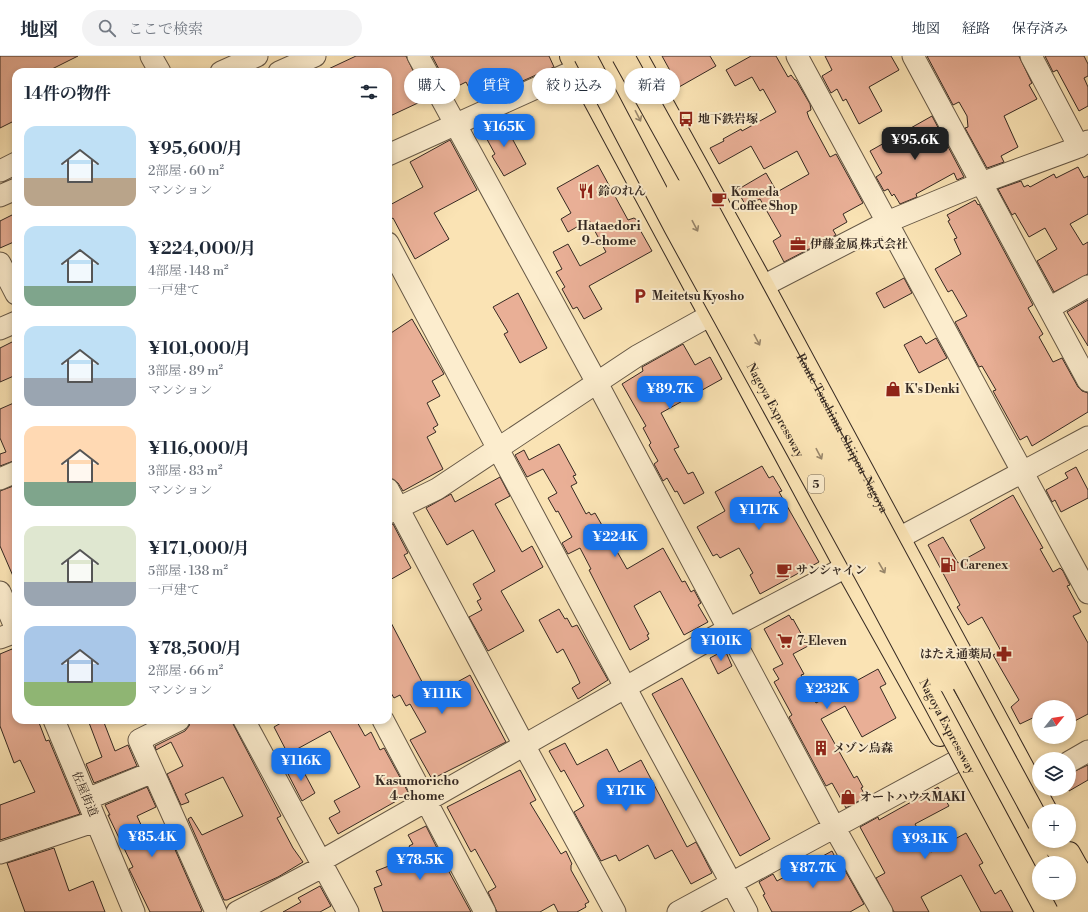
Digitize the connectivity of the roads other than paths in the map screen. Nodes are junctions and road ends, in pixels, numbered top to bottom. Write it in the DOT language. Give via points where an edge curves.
graph roads {
  1 [pos="152,56"];
  2 [pos="257,56"];
  3 [pos="315,56"];
  4 [pos="418,56"];
  5 [pos="607,56"];
  6 [pos="623,56"];
  7 [pos="636,56"];
  8 [pos="797,56"];
  9 [pos="913,56"];
  10 [pos="1031,56"];
  11 [pos="578,60"];
  12 [pos="158,68"];
  13 [pos="230,68"];
  14 [pos="288,68"];
  15 [pos="456,124"];
  16 [pos="1083,144"];
  17 [pos="392,153"];
  18 [pos="12,165"];
  19 [pos="0,171"];
  20 [pos="981,183"];
  21 [pos="12,191"];
  22 [pos="0,196"];
  23 [pos="887,222"];
  24 [pos="392,250"];
  25 [pos="0,263"];
  26 [pos="12,286"];
  27 [pos="763,286"];
  28 [pos="1088,286"];
  29 [pos="1049,308"];
  30 [pos="710,315"];
  31 [pos="12,324"];
  32 [pos="0,330"];
  33 [pos="596,381"];
  34 [pos="1088,381"];
  35 [pos="1088,437"];
  36 [pos="498,449"];
  37 [pos="1022,472"];
  38 [pos="12,474"];
  39 [pos="0,479"];
  40 [pos="393,511"];
  41 [pos="899,538"];
  42 [pos="846,567"];
  43 [pos="871,584"];
  44 [pos="0,592"];
  45 [pos="1088,593"];
  46 [pos="12,620"];
  47 [pos="728,629"];
  48 [pos="12,632"];
  49 [pos="0,638"];
  50 [pos="625,688"];
  51 [pos="56,724"];
  52 [pos="171,724"];
  53 [pos="246,724"];
  54 [pos="385,724"];
  55 [pos="524,746"];
  56 [pos="1088,751"];
  57 [pos="1076,758"];
  58 [pos="955,762"];
  59 [pos="153,772"];
  60 [pos="1032,776"];
  61 [pos="87,799"];
  62 [pos="426,801"];
  63 [pos="1032,810"];
  64 [pos="96,821"];
  65 [pos="1032,824"];
  66 [pos="834,827"];
  67 [pos="1054,848"];
  68 [pos="0,853"];
  69 [pos="1035,856"];
  70 [pos="1060,856"];
  71 [pos="322,864"];
  72 [pos="1076,880"];
  73 [pos="732,883"];
  74 [pos="1060,900"];
  75 [pos="134,912"];
  76 [pos="216,912"];
  77 [pos="237,912"];
  78 [pos="348,912"];
  79 [pos="486,912"];
  80 [pos="615,912"];
  81 [pos="678,912"];
  82 [pos="747,912"];
  83 [pos="882,912"];
  84 [pos="1035,912"];
  85 [pos="1047,912"];
  86 [pos="1067,912"];
  87 [pos="1087,912"];
  1 -- 12 [label="street"];
  2 -- 13 [label="street"];
  3 -- 14 [label="street"];
  4 -- 15 [label="street"];
  5 -- 65 [label="main road, one-way, bridge" via="684,205 866,541 1022,815"];
  6 -- 63 [label="main road, bridge" via="697,188"];
  7 -- 27 [label="main road, Route Tsushima-Shiipou-Nagoya"];
  8 -- 23 [label="street"];
  9 -- 20 [label="street"];
  10 -- 16 [label="street"];
  11 -- 15 [label="street"];
  11 -- 30 [label="main road"];
  11 -- 43 [label="main road, Nagoya Expressway / 5, bridge" via="675,227"];
  15 -- 17 [label="street"];
  15 -- 33 [label="street"];
  16 -- 20 [label="street"];
  18 -- 19 [label="street"];
  20 -- 23 [label="street"];
  20 -- 29 [label="street"];
  21 -- 22 [label="street"];
  23 -- 27 [label="street"];
  23 -- 37 [label="street"];
  24 -- 36 [label="street"];
  25 -- 26 [label="street"];
  27 -- 30 [label="street"];
  27 -- 41 [label="main road, Route Tsushima-Shiipou-Nagoya"];
  28 -- 29 [label="street"];
  29 -- 34 [label="street"];
  30 -- 33 [label="street"];
  30 -- 42 [label="main road"];
  31 -- 32 [label="street"];
  33 -- 36 [label="street"];
  33 -- 47 [label="street"];
  35 -- 37 [label="street"];
  36 -- 40 [label="street" via="437,489"];
  36 -- 50 [label="street"];
  37 -- 41 [label="street"];
  37 -- 45 [label="street"];
  38 -- 39 [label="street"];
  40 -- 55 [label="street"];
  41 -- 60 [label="main road, Route Tsushima-Shiipou-Nagoya"];
  42 -- 47 [label="street"];
  42 -- 58 [label="main road"];
  43 -- 69 [label="main road" via="886,597"];
  43 -- 85 [label="main road, Nagoya Expressway / 5, bridge"];
  44 -- 46 [label="street"];
  47 -- 50 [label="street"];
  47 -- 66 [label="street"];
  48 -- 49 [label="street"];
  50 -- 55 [label="street"];
  50 -- 73 [label="street"];
  51 -- 61 [label="street, 佐屋街道"];
  52 -- 59 [label="street" via="139,740"];
  53 -- 71 [label="street"];
  54 -- 62 [label="street"];
  55 -- 62 [label="street"];
  55 -- 80 [label="street"];
  56 -- 57 [label="street"];
  58 -- 66 [label="street"];
  58 -- 84 [label="main road"];
  59 -- 61 [label="street"];
  59 -- 76 [label="street"];
  61 -- 64 [label="street, 佐屋街道"];
  62 -- 71 [label="street"];
  62 -- 79 [label="street"];
  64 -- 68 [label="street"];
  64 -- 75 [label="street, 佐屋街道"];
  66 -- 73 [label="street"];
  66 -- 83 [label="street"];
  67 -- 70 [label="main road"];
  71 -- 77 [label="street"];
  71 -- 78 [label="street"];
  72 -- 87 [label="main road"];
  73 -- 81 [label="street"];
  73 -- 82 [label="street"];
  74 -- 86 [label="main road"];
}
